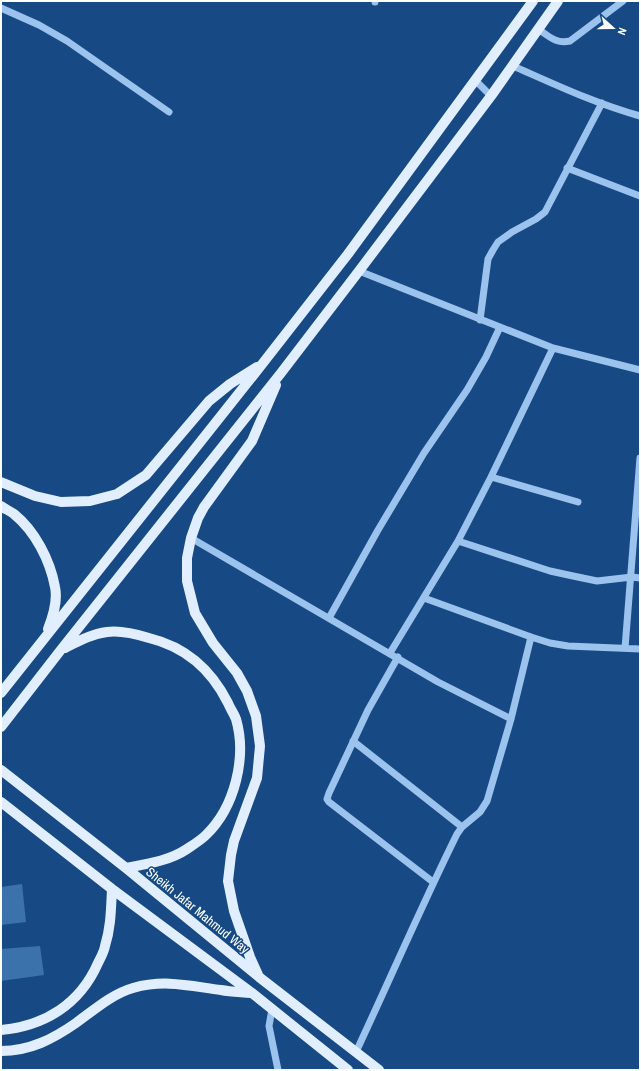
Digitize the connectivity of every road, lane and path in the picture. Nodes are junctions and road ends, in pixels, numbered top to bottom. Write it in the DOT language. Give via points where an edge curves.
graph roads {
  1 [pos="533,1"];
  2 [pos="558,1"];
  3 [pos="623,1"];
  4 [pos="1,8"];
  5 [pos="538,29"];
  6 [pos="513,66"];
  7 [pos="475,80"];
  8 [pos="492,96"];
  9 [pos="602,103"];
  10 [pos="169,112"];
  11 [pos="640,116"];
  12 [pos="567,168"];
  13 [pos="640,196"];
  14 [pos="358,272"];
  15 [pos="480,320"];
  16 [pos="500,327"];
  17 [pos="553,348"];
  18 [pos="640,361"];
  19 [pos="263,363"];
  20 [pos="639,370"];
  21 [pos="281,373"];
  22 [pos="640,458"];
  23 [pos="491,477"];
  24 [pos="1,482"];
  25 [pos="578,502"];
  26 [pos="1,506"];
  27 [pos="638,507"];
  28 [pos="191,538"];
  29 [pos="458,541"];
  30 [pos="632,577"];
  31 [pos="640,578"];
  32 [pos="424,598"];
  33 [pos="329,618"];
  34 [pos="47,635"];
  35 [pos="531,638"];
  36 [pos="625,648"];
  37 [pos="640,649"];
  38 [pos="60,651"];
  39 [pos="390,653"];
  40 [pos="398,658"];
  41 [pos="1,693"];
  42 [pos="511,719"];
  43 [pos="1,727"];
  44 [pos="353,741"];
  45 [pos="1,770"];
  46 [pos="1,802"];
  47 [pos="462,827"];
  48 [pos="126,868"];
  49 [pos="433,882"];
  50 [pos="112,888"];
  51 [pos="259,977"];
  52 [pos="252,993"];
  53 [pos="272,1009"];
  54 [pos="1,1030"];
  55 [pos="1,1051"];
  56 [pos="356,1052"];
  57 [pos="278,1070"];
  58 [pos="348,1070"];
  59 [pos="379,1070"];
  1 -- 7 [label="main road"];
  2 -- 5 [label="main road"];
  3 -- 5 [label="street" via="570,41 557,42"];
  4 -- 10 [label="street" via="39,24 67,41"];
  5 -- 6 [label="main road"];
  6 -- 8 [label="main road"];
  6 -- 9 [label="street"];
  7 -- 8 [label="street"];
  7 -- 19 [label="main road" via="348,254"];
  8 -- 14 [label="main road"];
  9 -- 11 [label="street"];
  9 -- 12 [label="street"];
  12 -- 13 [label="street"];
  12 -- 15 [label="street" via="545,212 498,242 493,250 488,259"];
  14 -- 15 [label="street"];
  14 -- 21 [label="main road"];
  15 -- 16 [label="street"];
  16 -- 17 [label="street"];
  16 -- 33 [label="street" via="467,390 424,453"];
  17 -- 20 [label="street"];
  17 -- 23 [label="street"];
  18 -- 20 [label="street"];
  19 -- 24 [label="main road" via="209,401 146,475 117,494 90,501 61,502 36,496"];
  19 -- 34 [label="main road"];
  21 -- 28 [label="main road" via="252,441 204,507"];
  21 -- 38 [label="main road"];
  22 -- 27 [label="street"];
  23 -- 25 [label="street"];
  23 -- 29 [label="street"];
  26 -- 34 [label="main road" via="14,514 30,531 46,557 55,588 55,610"];
  27 -- 30 [label="street"];
  28 -- 33 [label="street"];
  28 -- 51 [label="main road" via="187,558 187,581 195,613 213,644 237,673 256,716 260,746 257,778 234,841 228,881 234,911"];
  29 -- 30 [label="street" via="550,571 597,581"];
  29 -- 32 [label="street"];
  30 -- 31 [label="street"];
  30 -- 36 [label="street"];
  32 -- 35 [label="street"];
  32 -- 39 [label="street"];
  33 -- 39 [label="street"];
  34 -- 41 [label="main road"];
  35 -- 36 [label="street" via="568,646"];
  35 -- 42 [label="street"];
  36 -- 37 [label="street"];
  38 -- 43 [label="main road"];
  38 -- 48 [label="main road" via="86,637 108,632 134,634 165,642 190,655 210,674 236,719 240,743 239,767 231,796 221,816 206,834 186,850 164,860"];
  39 -- 40 [label="street"];
  40 -- 42 [label="street" via="438,682"];
  40 -- 44 [label="street"];
  42 -- 47 [label="street" via="487,801 480,812"];
  44 -- 47 [label="street"];
  44 -- 49 [label="street" via="329,793 329,802"];
  45 -- 48 [label="main road, Sheikh Jafar Mahmud Way"];
  46 -- 50 [label="main road"];
  47 -- 49 [label="street"];
  48 -- 51 [label="main road, Sheikh Jafar Mahmud Way"];
  49 -- 56 [label="street"];
  50 -- 52 [label="main road"];
  50 -- 54 [label="main road" via="105,947 94,973 81,992 64,1008 42,1021"];
  51 -- 56 [label="main road, Sheikh Jafar Mahmud Way"];
  52 -- 53 [label="main road"];
  52 -- 55 [label="main road" via="171,983 132,988 111,998 44,1042 18,1050"];
  53 -- 57 [label="street" via="269,1026"];
  53 -- 58 [label="main road"];
  56 -- 59 [label="main road, Sheikh Jafar Mahmud Way"];
}
